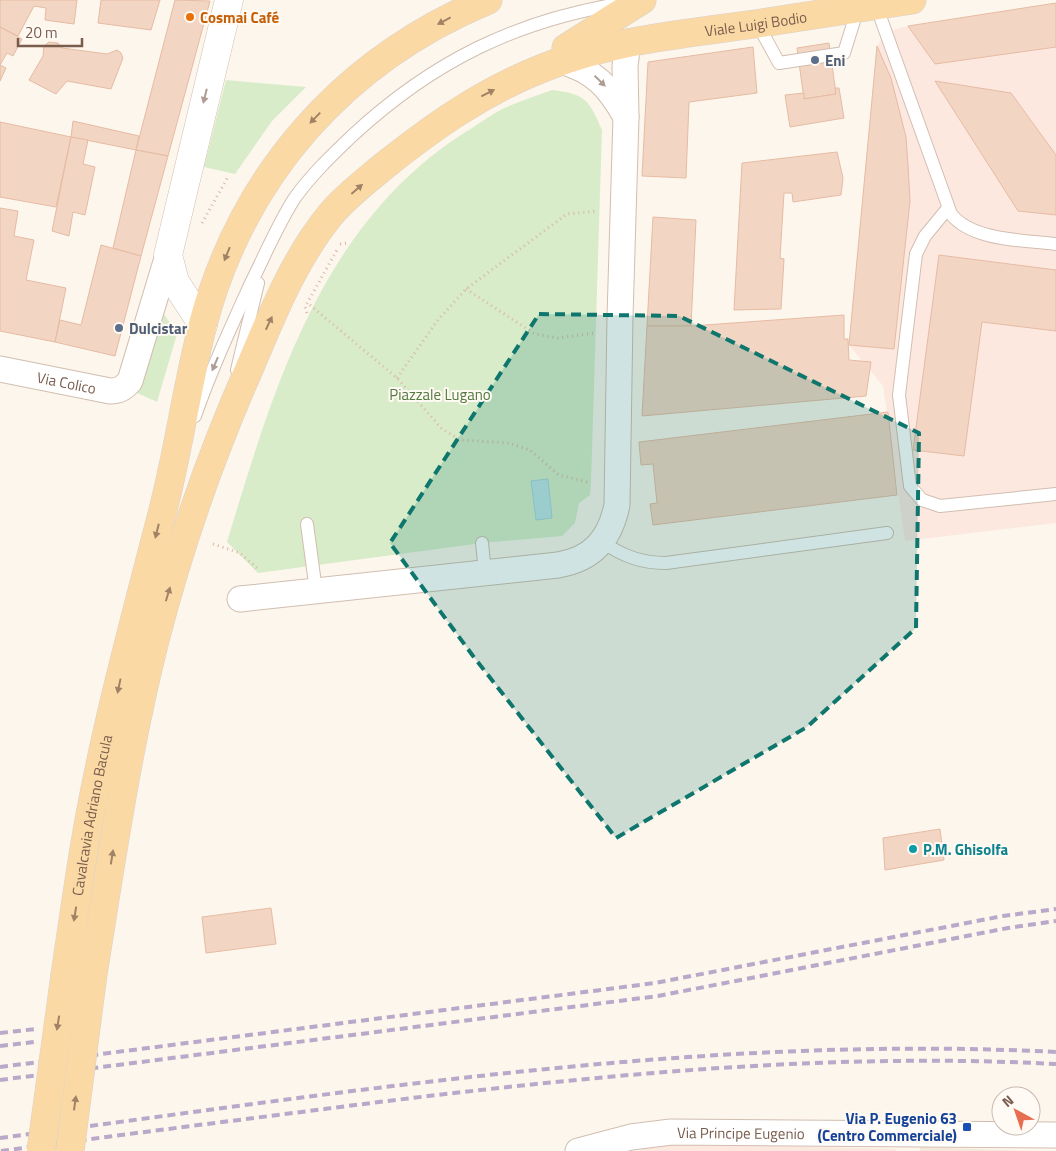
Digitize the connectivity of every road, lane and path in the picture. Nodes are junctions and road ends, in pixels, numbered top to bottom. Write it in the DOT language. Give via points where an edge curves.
graph roads {
  1 [pos="229,0"];
  2 [pos="488,0"];
  3 [pos="643,0"];
  4 [pos="912,0"];
  5 [pos="867,7"];
  6 [pos="757,23"];
  7 [pos="628,42"];
  8 [pos="561,61"];
  9 [pos="512,81"];
  10 [pos="626,117"];
  11 [pos="228,177"];
  12 [pos="948,208"];
  13 [pos="210,209"];
  14 [pos="598,211"];
  15 [pos="347,243"];
  16 [pos="1056,244"];
  17 [pos="168,255"];
  18 [pos="264,256"];
  19 [pos="466,289"];
  20 [pos="180,293"];
  21 [pos="310,306"];
  22 [pos="307,312"];
  23 [pos="203,325"];
  24 [pos="147,327"];
  25 [pos="595,333"];
  26 [pos="0,369"];
  27 [pos="397,378"];
  28 [pos="591,483"];
  29 [pos="170,484"];
  30 [pos="1056,494"];
  31 [pos="198,498"];
  32 [pos="307,524"];
  33 [pos="887,533"];
  34 [pos="482,542"];
  35 [pos="602,542"];
  36 [pos="213,544"];
  37 [pos="258,569"];
  38 [pos="485,572"];
  39 [pos="316,590"];
  40 [pos="240,599"];
  41 [pos="1056,1135"];
  42 [pos="41,1151"];
  43 [pos="70,1151"];
  44 [pos="578,1151"];
  1 -- 17 [label="street, one-way"];
  2 -- 23 [label="main road, one-way" via="433,27 374,66 342,92 293,142 265,181 236,232"];
  3 -- 7 [label="main road"];
  3 -- 9 [label="main road"];
  3 -- 18 [label="lane" via="582,10 543,21 469,51 429,75 375,116 321,167 288,209"];
  4 -- 5 [label="main road, Viale Luigi Bodio"];
  5 -- 6 [label="main road, Viale Luigi Bodio"];
  5 -- 6 [label="lane" via="844,53 779,63"];
  5 -- 12 [label="lane"];
  6 -- 7 [label="main road, Viale Luigi Bodio"];
  7 -- 8 [label="main road"];
  7 -- 10 [label="street"];
  8 -- 9 [label="main road"];
  8 -- 10 [label="street, one-way" via="584,69 600,81"];
  31 -- 9 [label="main road, one-way" via="286,286 331,214 364,182 434,128"];
  10 -- 35 [label="street" via="618,505 614,522"];
  11 -- 13 [label="path"];
  12 -- 16 [label="lane" via="956,221 971,231"];
  12 -- 30 [label="lane" via="922,242 914,264 898,395 910,486 922,500 940,506"];
  14 -- 19 [label="path" via="567,214"];
  15 -- 22 [label="path" via="341,243 305,307"];
  17 -- 20 [label="street"];
  17 -- 24 [label="street"];
  18 -- 29 [label="lane, one-way" via="216,360"];
  18 -- 31 [label="lane" via="238,364"];
  19 -- 25 [label="path" via="535,334 558,338"];
  19 -- 27 [label="path" via="438,320"];
  20 -- 23 [label="street"];
  20 -- 24 [label="street" via="159,308"];
  21 -- 27 [label="path"];
  23 -- 29 [label="main road"];
  24 -- 26 [label="street, Via Colico" via="130,381 121,390 110,391"];
  27 -- 28 [label="path" via="442,429 461,440 509,443 530,450 559,474"];
  29 -- 42 [label="main road, Cavalcavia Adriano Bacula, one-way, bridge" via="124,660 90,814"];
  43 -- 31 [label="main road, Cavalcavia Adriano Bacula, one-way, bridge" via="92,974 118,816 162,614"];
  32 -- 39 [label="lane"];
  33 -- 35 [label="lane" via="666,563 631,558"];
  34 -- 38 [label="lane"];
  35 -- 38 [label="street" via="565,564"];
  36 -- 37 [label="path" via="240,553"];
  38 -- 39 [label="street"];
  39 -- 40 [label="street"];
  41 -- 44 [label="street, Via Principe Eugenio" via="658,1140 631,1137"];
}
